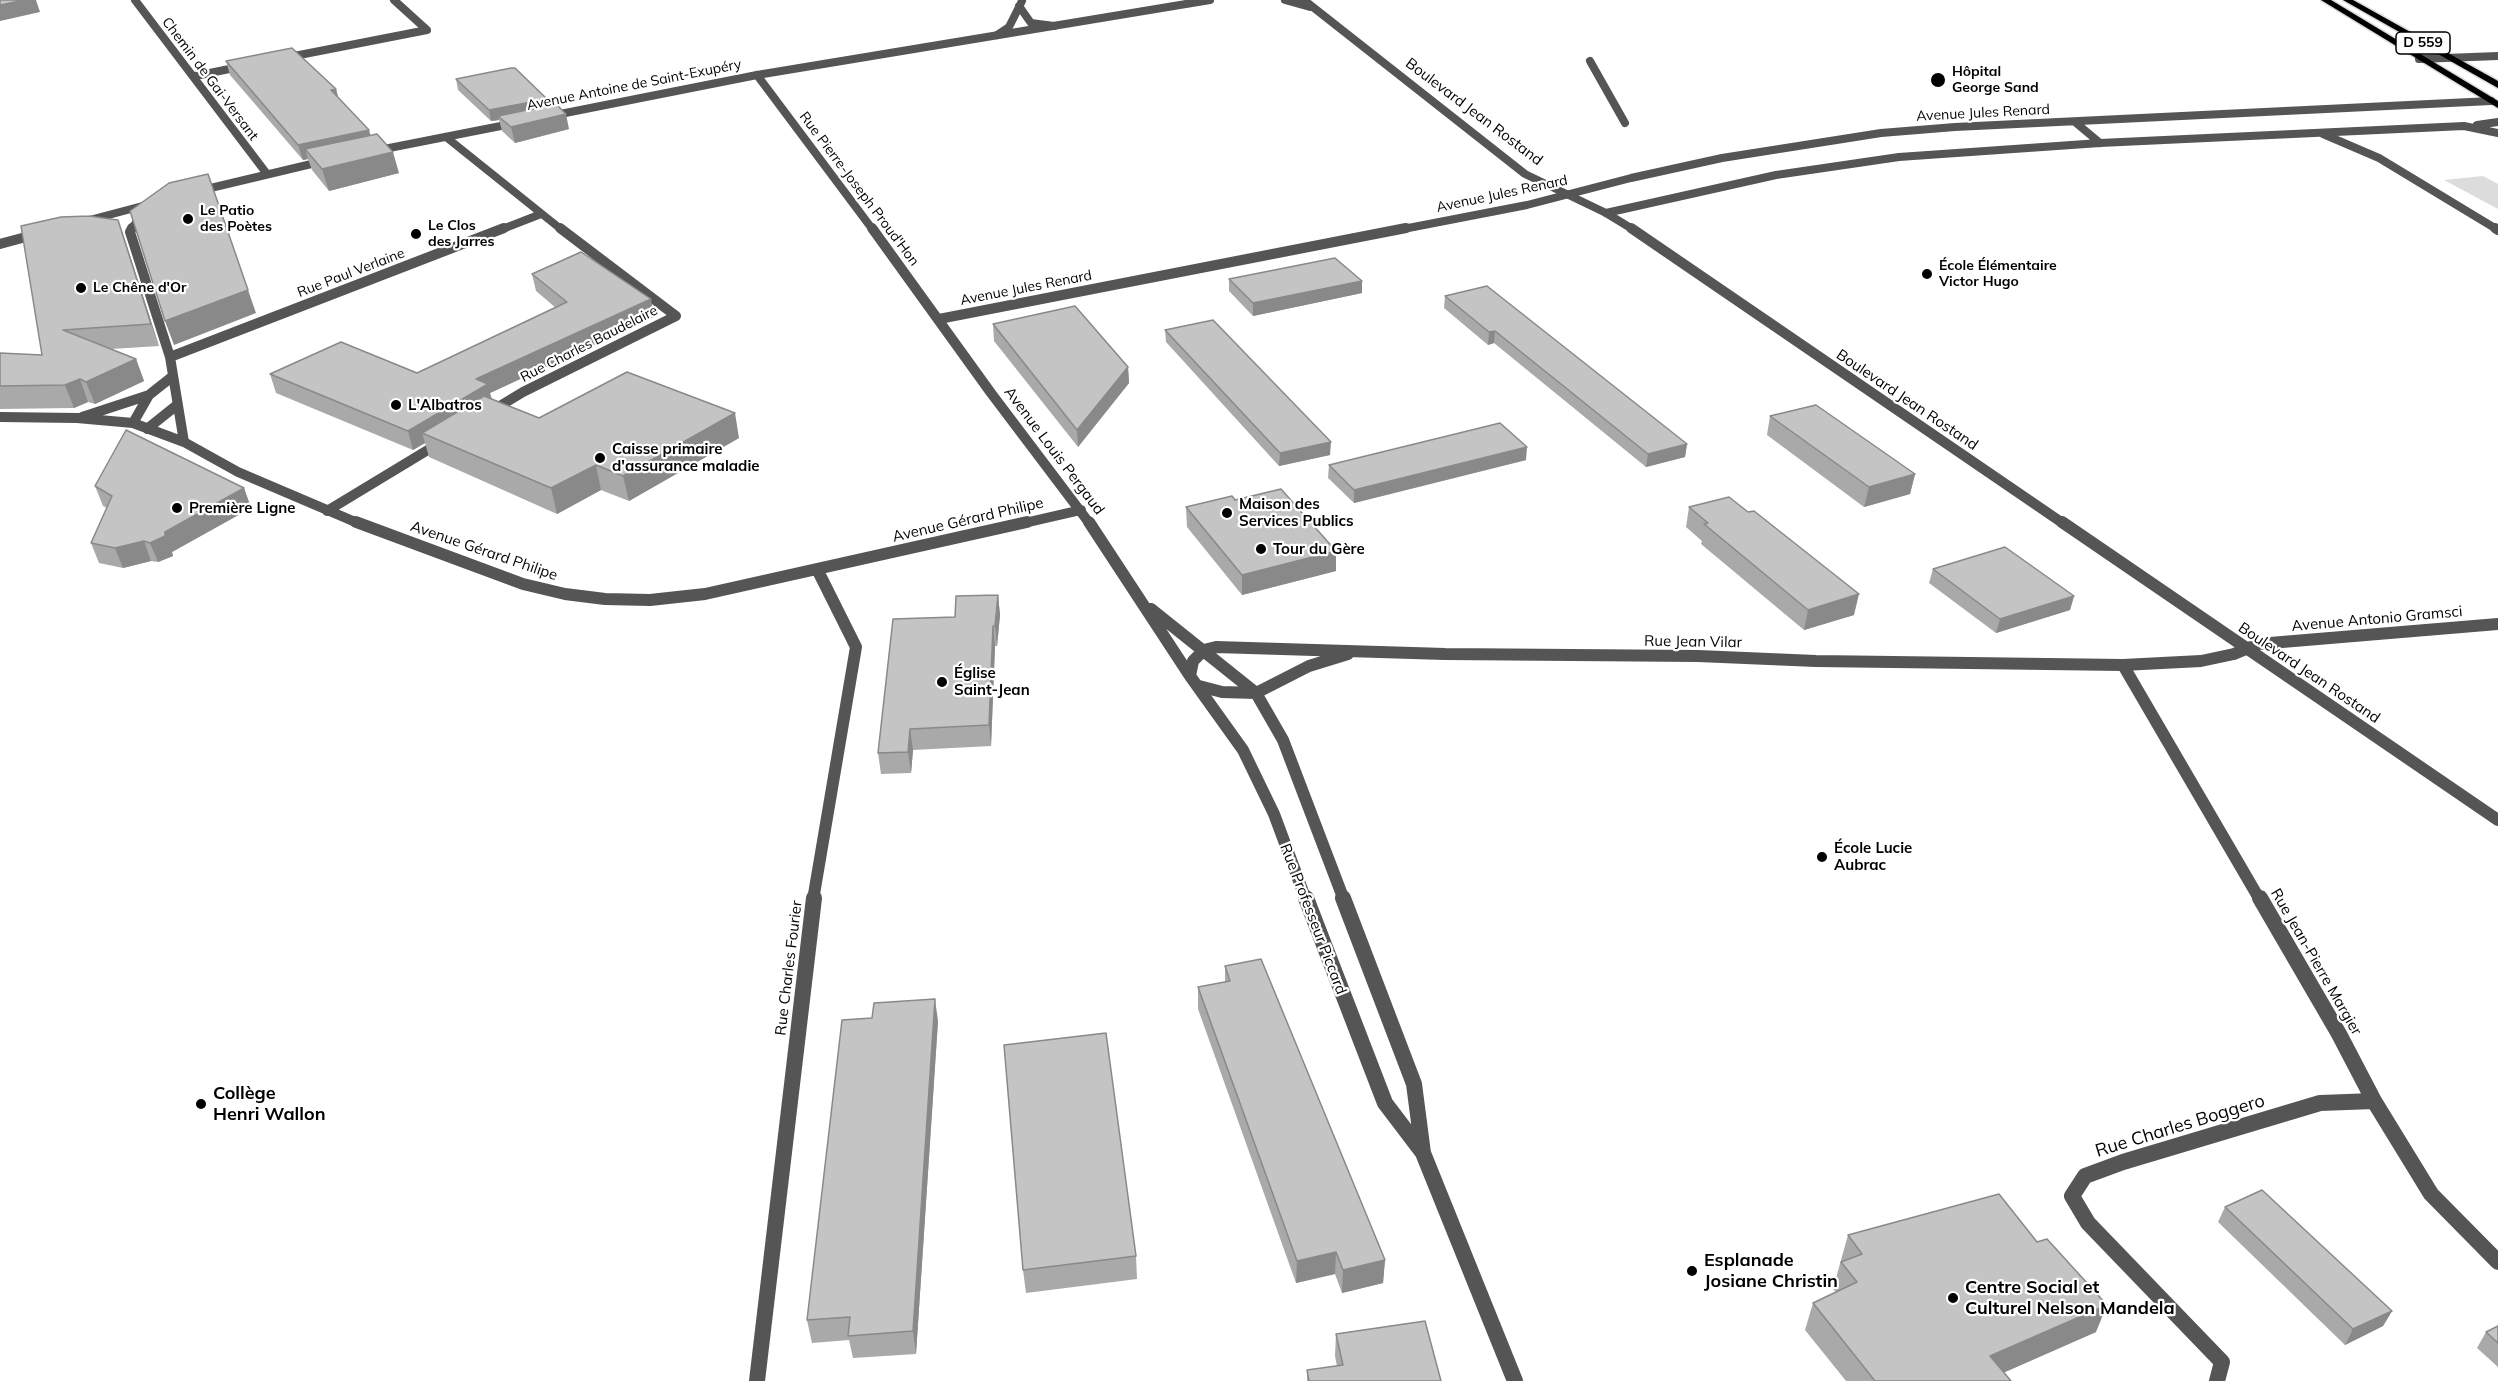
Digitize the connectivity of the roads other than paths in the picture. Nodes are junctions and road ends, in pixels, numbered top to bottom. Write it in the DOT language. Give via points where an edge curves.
graph roads {
  1 [pos="135,0"];
  2 [pos="394,0"];
  3 [pos="1210,0"];
  4 [pos="1285,0"];
  5 [pos="1304,0"];
  6 [pos="2325,0"];
  7 [pos="2347,0"];
  8 [pos="1021,3"];
  9 [pos="1312,7"];
  10 [pos="1054,26"];
  11 [pos="997,35"];
  12 [pos="2498,56"];
  13 [pos="2449,58"];
  14 [pos="2419,59"];
  15 [pos="275,60"];
  16 [pos="1590,61"];
  17 [pos="252,64"];
  18 [pos="757,75"];
  19 [pos="195,76"];
  20 [pos="2498,85"];
  21 [pos="2496,103"];
  22 [pos="537,118"];
  23 [pos="526,121"];
  24 [pos="2075,122"];
  25 [pos="2498,122"];
  26 [pos="1626,123"];
  27 [pos="2464,126"];
  28 [pos="2320,133"];
  29 [pos="2498,133"];
  30 [pos="446,137"];
  31 [pos="2364,138"];
  32 [pos="2100,143"];
  33 [pos="364,153"];
  34 [pos="2379,158"];
  35 [pos="332,160"];
  36 [pos="267,174"];
  37 [pos="191,193"];
  38 [pos="1568,195"];
  39 [pos="158,202"];
  40 [pos="147,204"];
  41 [pos="1606,213"];
  42 [pos="541,214"];
  43 [pos="82,222"];
  44 [pos="71,225"];
  45 [pos="101,226"];
  46 [pos="51,230"];
  47 [pos="2498,230"];
  48 [pos="0,244"];
  49 [pos="939,319"];
  50 [pos="170,357"];
  51 [pos="173,376"];
  52 [pos="149,395"];
  53 [pos="177,405"];
  54 [pos="483,416"];
  55 [pos="0,417"];
  56 [pos="77,418"];
  57 [pos="133,423"];
  58 [pos="147,429"];
  59 [pos="453,435"];
  60 [pos="184,442"];
  61 [pos="1081,510"];
  62 [pos="327,511"];
  63 [pos="817,569"];
  64 [pos="1143,603"];
  65 [pos="2498,624"];
  66 [pos="2252,646"];
  67 [pos="1204,650"];
  68 [pos="1361,650"];
  69 [pos="2182,661"];
  70 [pos="2123,666"];
  71 [pos="1195,681"];
  72 [pos="1256,693"];
  73 [pos="2498,820"];
  74 [pos="2374,1101"];
  75 [pos="1423,1153"];
  76 [pos="2498,1262"];
  77 [pos="758,1381"];
  78 [pos="1515,1381"];
  79 [pos="2217,1381"];
  1 -- 19 [label="street, Chemin de Gai-Versant"];
  2 -- 15 [label="street" via="427,30"];
  3 -- 10 [label="street, Avenue Antoine de Saint-Exupéry"];
  4 -- 9 [label="street"];
  5 -- 9 [label="street, Boulevard Jean Rostand"];
  6 -- 14 [label="main road, D 559"];
  7 -- 13 [label="main road, D 559"];
  8 -- 10 [label="street" via="1024,16 1031,23"];
  8 -- 11 [label="street" via="1009,27"];
  9 -- 38 [label="street, Boulevard Jean Rostand" via="1525,174"];
  10 -- 11 [label="street, Avenue Antoine de Saint-Exupéry"];
  11 -- 18 [label="street, Avenue Antoine de Saint-Exupéry"];
  12 -- 13 [label="street"];
  13 -- 14 [label="street"];
  13 -- 20 [label="main road, D 559"];
  14 -- 21 [label="main road, D 559"];
  16 -- 26 [label="street"];
  17 -- 19 [label="street"];
  18 -- 22 [label="street, Avenue Antoine de Saint-Exupéry"];
  18 -- 49 [label="street, Rue Pierre-Joseph Proud'Hon"];
  19 -- 36 [label="street, Chemin de Gai-Versant"];
  21 -- 24 [label="street, Avenue Jules Renard"];
  23 -- 30 [label="street, Avenue Antoine de Saint-Exupéry"];
  24 -- 32 [label="street"];
  24 -- 38 [label="street, Avenue Jules Renard" via="1881,133 1797,145 1722,158"];
  25 -- 27 [label="street"];
  27 -- 29 [label="street"];
  27 -- 31 [label="street"];
  28 -- 31 [label="street"];
  28 -- 32 [label="street"];
  28 -- 34 [label="street"];
  30 -- 33 [label="street, Avenue Antoine de Saint-Exupéry"];
  30 -- 42 [label="street, Rue Charles Baudelaire"];
  31 -- 34 [label="street"];
  32 -- 41 [label="street" via="1871,159 1776,175"];
  34 -- 47 [label="street"];
  35 -- 36 [label="street"];
  36 -- 37 [label="street"];
  38 -- 41 [label="street, Boulevard Jean Rostand"];
  38 -- 49 [label="street, Avenue Jules Renard"];
  39 -- 40 [label="street"];
  40 -- 43 [label="street"];
  40 -- 50 [label="street" via="125,231"];
  41 -- 66 [label="street, Boulevard Jean Rostand"];
  42 -- 50 [label="street, Rue Paul Verlaine"];
  42 -- 54 [label="street, Rue Charles Baudelaire" via="676,316"];
  43 -- 44 [label="street"];
  43 -- 45 [label="street"];
  46 -- 48 [label="street"];
  49 -- 61 [label="street, Avenue Louis Pergaud"];
  50 -- 51 [label="street"];
  51 -- 52 [label="street"];
  51 -- 53 [label="street"];
  52 -- 56 [label="street"];
  52 -- 57 [label="street"];
  53 -- 58 [label="street"];
  53 -- 60 [label="street"];
  55 -- 56 [label="street, Avenue Gérard Philipe"];
  56 -- 57 [label="street, Avenue Gérard Philipe"];
  57 -- 58 [label="street, Avenue Gérard Philipe"];
  58 -- 60 [label="street, Avenue Gérard Philipe"];
  59 -- 62 [label="street"];
  60 -- 62 [label="street, Avenue Gérard Philipe" via="238,472"];
  61 -- 63 [label="street, Avenue Gérard Philipe"];
  61 -- 64 [label="street, Avenue Louis Pergaud"];
  62 -- 63 [label="street, Avenue Gérard Philipe" via="523,584 605,599 650,600 705,594"];
  63 -- 77 [label="street, Rue Charles Fourier" via="856,647 816,877"];
  64 -- 67 [label="street, Avenue Louis Pergaud"];
  64 -- 71 [label="street, Avenue Louis Pergaud"];
  65 -- 66 [label="street, Avenue Antonio Gramsci"];
  66 -- 69 [label="street, Avenue Antonio Gramsci" via="2213,659"];
  66 -- 73 [label="street, Boulevard Jean Rostand"];
  67 -- 68 [label="street, Rue Jean Vilar"];
  67 -- 71 [label="street" via="1193,661"];
  67 -- 72 [label="street, Avenue Louis Pergaud"];
  68 -- 70 [label="street, Rue Jean Vilar"];
  68 -- 72 [label="street" via="1309,666"];
  69 -- 70 [label="street, Rue Jean Vilar"];
  70 -- 74 [label="street, Rue Jean-Pierre Margier" via="2339,1034"];
  71 -- 72 [label="street" via="1222,692"];
  71 -- 75 [label="street, Rue Professeur Piccard" via="1243,750 1274,814 1385,1103"];
  72 -- 75 [label="street, Rue Professeur Piccard" via="1283,740 1414,1084"];
  74 -- 76 [label="street, Rue Jean-Pierre Margier" via="2431,1194"];
  74 -- 79 [label="street, Rue Charles Boggero" via="2320,1103 2123,1162 2085,1176 2072,1196 2088,1223 2222,1362"];
  75 -- 78 [label="street, Rue Professeur Piccard"];
}
